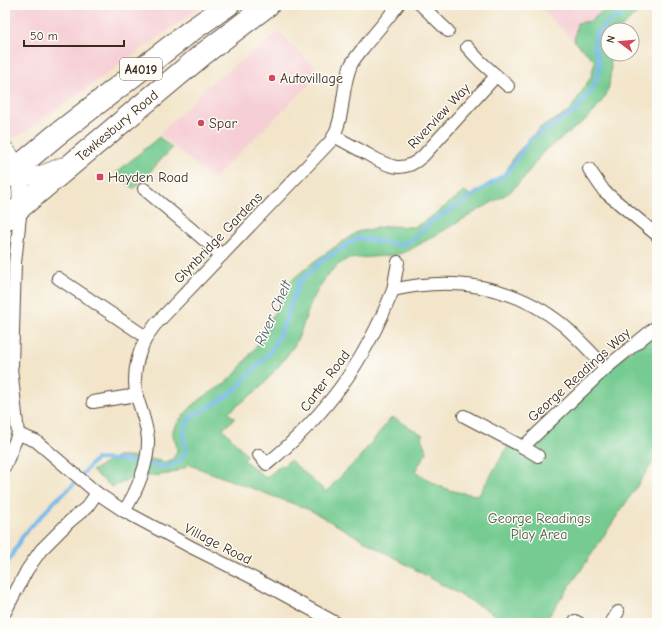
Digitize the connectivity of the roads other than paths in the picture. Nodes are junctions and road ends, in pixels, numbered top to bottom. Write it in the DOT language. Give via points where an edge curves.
graph roads {
  1 [pos="228,5"];
  2 [pos="268,5"];
  3 [pos="398,5"];
  4 [pos="422,6"];
  5 [pos="448,31"];
  6 [pos="467,47"];
  7 [pos="496,76"];
  8 [pos="508,86"];
  9 [pos="334,136"];
  10 [pos="5,149"];
  11 [pos="77,159"];
  12 [pos="589,169"];
  13 [pos="11,173"];
  14 [pos="144,189"];
  15 [pos="13,213"];
  16 [pos="657,235"];
  17 [pos="222,255"];
  18 [pos="398,262"];
  19 [pos="16,272"];
  20 [pos="58,278"];
  21 [pos="393,290"];
  22 [pos="5,291"];
  23 [pos="657,326"];
  24 [pos="146,337"];
  25 [pos="5,342"];
  26 [pos="12,365"];
  27 [pos="606,368"];
  28 [pos="137,395"];
  29 [pos="93,402"];
  30 [pos="464,416"];
  31 [pos="18,434"];
  32 [pos="523,447"];
  33 [pos="259,455"];
  34 [pos="538,456"];
  35 [pos="5,466"];
  36 [pos="93,489"];
  37 [pos="124,511"];
  38 [pos="5,612"];
  39 [pos="618,612"];
  40 [pos="336,623"];
  41 [pos="611,623"];
  1 -- 13 [label="highway, Tewkesbury Road / A4019" via="55,136"];
  2 -- 11 [label="highway, Tewkesbury Road / A4019"];
  3 -- 9 [label="street, Glynbridge Gardens" via="351,66 340,123"];
  4 -- 5 [label="street"];
  6 -- 7 [label="street"];
  7 -- 8 [label="street"];
  7 -- 9 [label="street, Riverview Way" via="412,165 385,165"];
  9 -- 17 [label="street, Glynbridge Gardens"];
  10 -- 13 [label="street" via="14,160"];
  11 -- 13 [label="street" via="36,176"];
  11 -- 15 [label="highway, Tewkesbury Road / A4019"];
  12 -- 16 [label="street" via="604,191"];
  13 -- 15 [label="street"];
  14 -- 17 [label="street"];
  15 -- 19 [label="street"];
  17 -- 24 [label="street, Glynbridge Gardens"];
  18 -- 21 [label="street, Carter Road"];
  19 -- 22 [label="street"];
  19 -- 26 [label="street"];
  20 -- 24 [label="street"];
  21 -- 27 [label="street" via="423,284 455,283 514,296 562,324"];
  21 -- 33 [label="street, Carter Road" via="371,341 357,365 325,408 288,447 267,464"];
  23 -- 27 [label="street, George Readings Way"];
  24 -- 28 [label="street, Glynbridge Gardens" via="136,366"];
  25 -- 26 [label="street"];
  26 -- 31 [label="street"];
  27 -- 32 [label="street, George Readings Way"];
  28 -- 29 [label="street"];
  28 -- 37 [label="street, Glynbridge Gardens" via="148,438 147,448 141,476"];
  30 -- 32 [label="street"];
  31 -- 35 [label="street"];
  31 -- 36 [label="street, Village Road" via="36,441"];
  32 -- 34 [label="street"];
  36 -- 37 [label="street, Village Road"];
  36 -- 38 [label="street" via="87,507 41,550 27,570"];
  37 -- 40 [label="street, Village Road"];
  39 -- 41 [label="street"];
}
